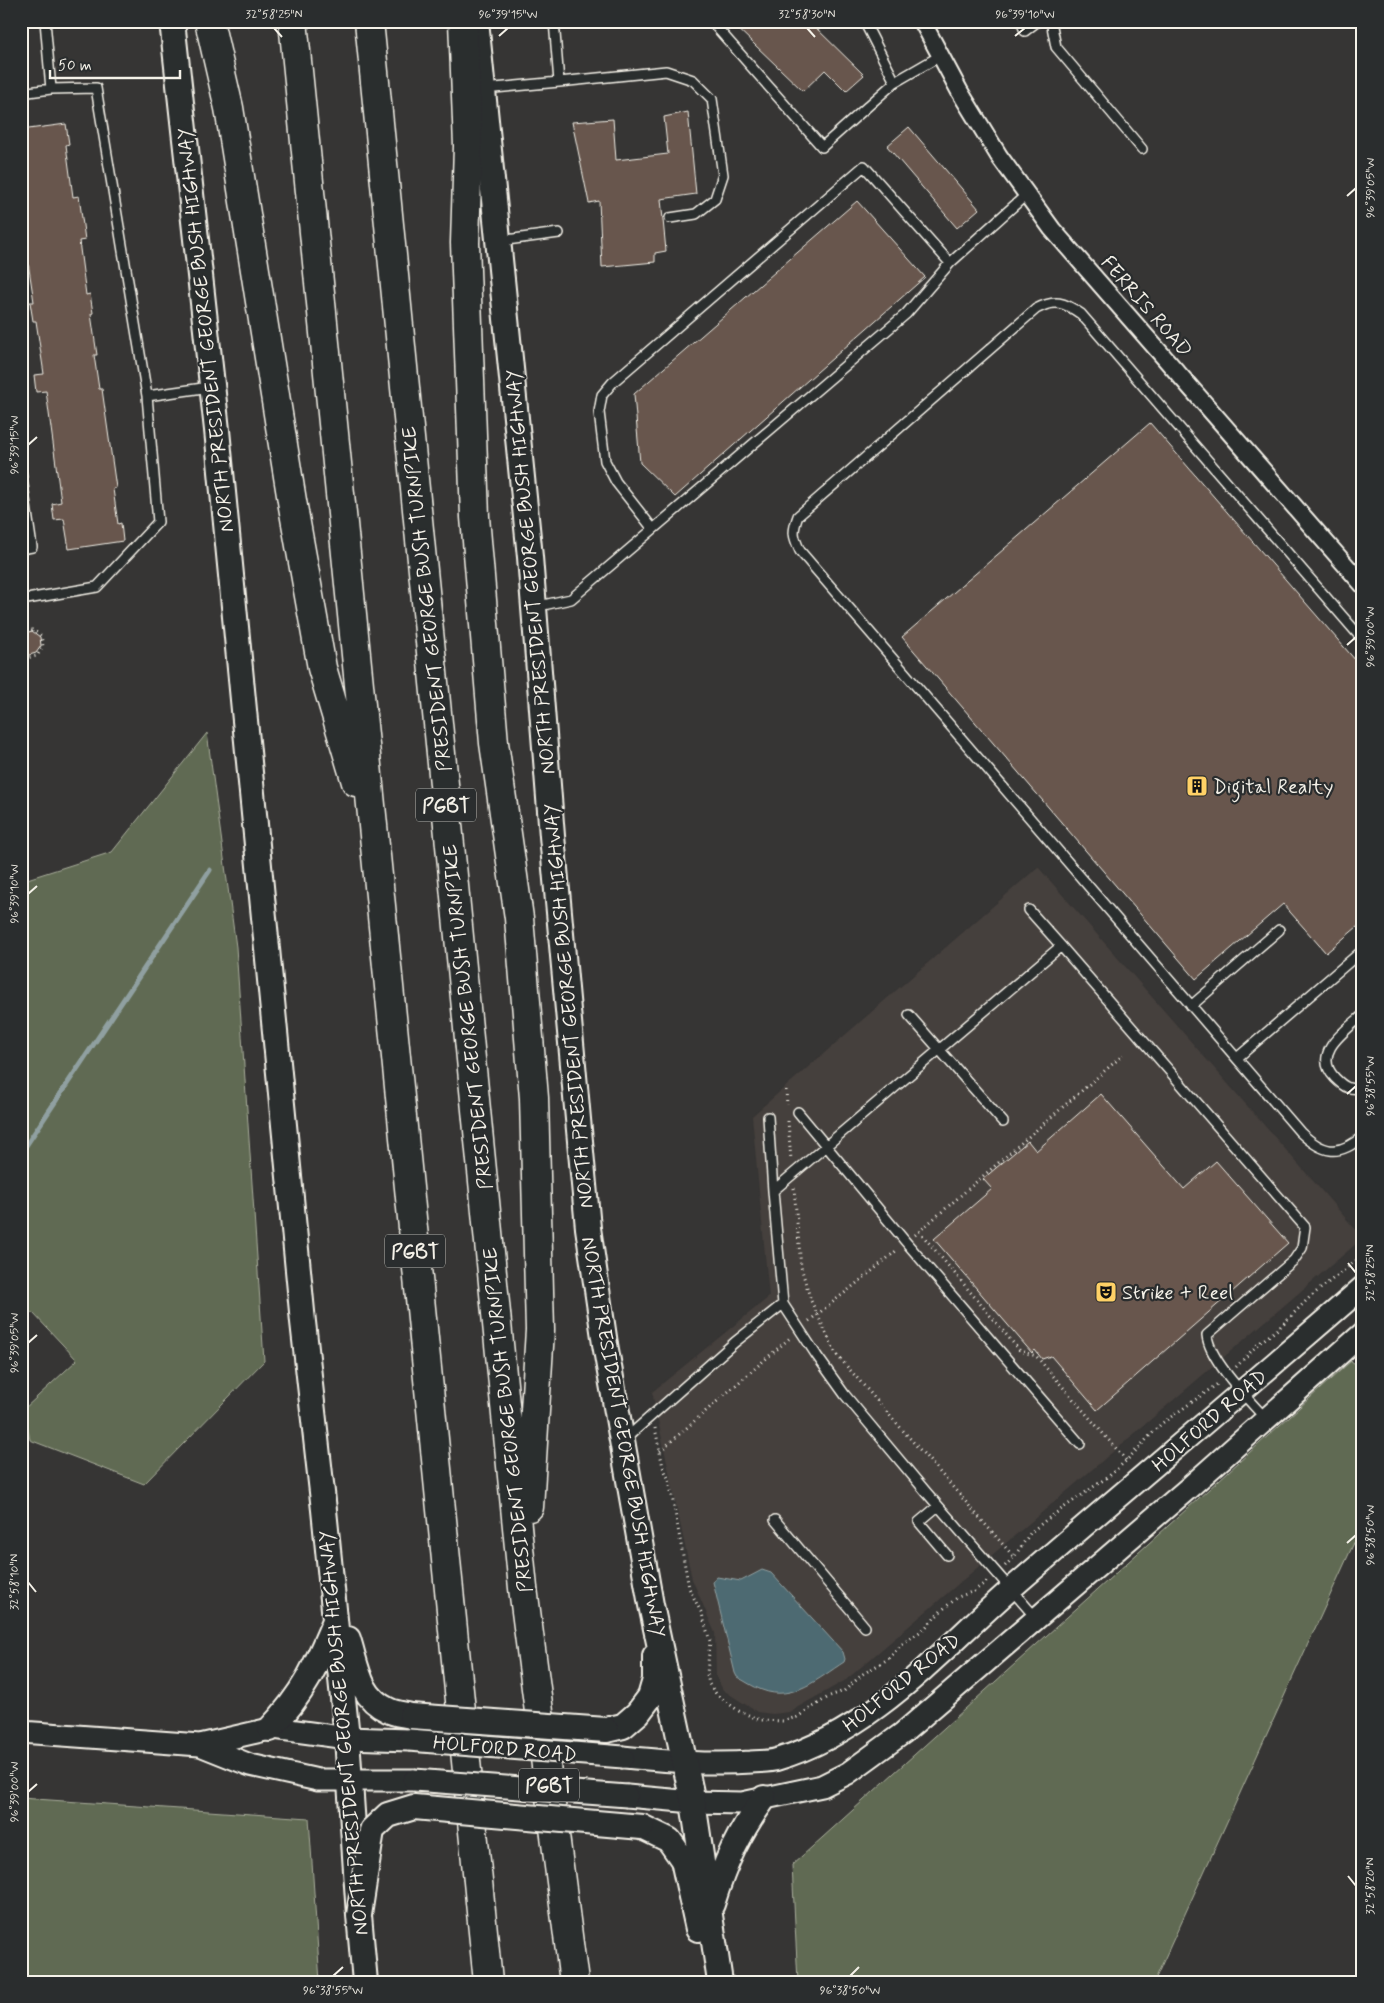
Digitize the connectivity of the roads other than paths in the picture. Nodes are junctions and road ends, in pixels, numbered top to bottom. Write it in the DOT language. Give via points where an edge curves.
graph roads {
  1 [pos="44,21"];
  2 [pos="172,21"];
  3 [pos="209,21"];
  4 [pos="292,21"];
  5 [pos="369,21"];
  6 [pos="463,21"];
  7 [pos="476,21"];
  8 [pos="554,21"];
  9 [pos="711,21"];
  10 [pos="864,21"];
  11 [pos="1021,21"];
  12 [pos="1038,21"];
  13 [pos="1051,21"];
  14 [pos="927,26"];
  15 [pos="940,56"];
  16 [pos="559,82"];
  17 [pos="895,82"];
  18 [pos="51,89"];
  19 [pos="484,89"];
  20 [pos="21,93"];
  21 [pos="1142,149"];
  22 [pos="1026,195"];
  23 [pos="670,218"];
  24 [pos="559,233"];
  25 [pos="499,241"];
  26 [pos="950,263"];
  27 [pos="212,387"];
  28 [pos="147,396"];
  29 [pos="21,471"];
  30 [pos="653,528"];
  31 [pos="21,549"];
  32 [pos="1363,585"];
  33 [pos="21,600"];
  34 [pos="534,607"];
  35 [pos="1363,640"];
  36 [pos="374,841"];
  37 [pos="1029,910"];
  38 [pos="1279,930"];
  39 [pos="1061,946"];
  40 [pos="1363,950"];
  41 [pos="1192,1006"];
  42 [pos="909,1015"];
  43 [pos="1363,1016"];
  44 [pos="939,1049"];
  45 [pos="1236,1058"];
  46 [pos="1363,1088"];
  47 [pos="798,1112"];
  48 [pos="768,1117"];
  49 [pos="1003,1122"];
  50 [pos="1363,1136"];
  51 [pos="1353,1144"];
  52 [pos="826,1146"];
  53 [pos="1363,1146"];
  54 [pos="773,1191"];
  55 [pos="1363,1287"];
  56 [pos="784,1304"];
  57 [pos="1363,1333"];
  58 [pos="1242,1392"];
  59 [pos="1266,1419"];
  60 [pos="623,1441"];
  61 [pos="1080,1444"];
  62 [pos="938,1506"];
  63 [pos="775,1520"];
  64 [pos="947,1555"];
  65 [pos="330,1575"];
  66 [pos="523,1588"];
  67 [pos="1011,1589"];
  68 [pos="1036,1618"];
  69 [pos="655,1620"];
  70 [pos="334,1622"];
  71 [pos="865,1626"];
  72 [pos="270,1729"];
  73 [pos="21,1732"];
  74 [pos="347,1738"];
  75 [pos="200,1745"];
  76 [pos="684,1762"];
  77 [pos="350,1779"];
  78 [pos="764,1798"];
  79 [pos="693,1802"];
  80 [pos="710,1911"];
  81 [pos="359,1915"];
  82 [pos="365,1982"];
  83 [pos="488,1982"];
  84 [pos="574,1982"];
  85 [pos="719,1982"];
  1 -- 18 [label="lane"];
  2 -- 27 [label="main road, NORTH PRESIDENT GEORGE BUSH HIGHWAY"];
  3 -- 36 [label="highway" via="230,108 322,668"];
  4 -- 36 [label="highway, PGBT"];
  5 -- 66 [label="highway, PRESIDENT GEORGE BUSH TURNPIKE / PGBT"];
  6 -- 66 [label="highway" via="468,146 465,243 475,517 494,743 519,918 534,1098 540,1330"];
  7 -- 19 [label="main road, NORTH PRESIDENT GEORGE BUSH HIGHWAY"];
  8 -- 16 [label="lane"];
  9 -- 17 [label="lane" via="822,147"];
  10 -- 17 [label="lane"];
  11 -- 12 [label="lane" via="1025,31"];
  13 -- 21 [label="lane" via="1056,47"];
  14 -- 15 [label="street, FERRIS ROAD"];
  15 -- 17 [label="lane"];
  15 -- 22 [label="street, FERRIS ROAD"];
  16 -- 19 [label="lane"];
  16 -- 23 [label="lane" via="666,71 693,80 712,99 723,175 715,199 696,214"];
  18 -- 20 [label="lane"];
  18 -- 28 [label="lane" via="96,88"];
  19 -- 25 [label="main road, NORTH PRESIDENT GEORGE BUSH HIGHWAY"];
  22 -- 26 [label="lane"];
  22 -- 32 [label="street, FERRIS ROAD" via="1052,229"];
  24 -- 25 [label="lane"];
  25 -- 34 [label="main road, NORTH PRESIDENT GEORGE BUSH HIGHWAY"];
  26 -- 30 [label="lane" via="906,314"];
  26 -- 30 [label="lane" via="864,166 613,382 602,395 599,412 605,461 616,482"];
  27 -- 28 [label="lane"];
  27 -- 65 [label="main road, NORTH PRESIDENT GEORGE BUSH HIGHWAY"];
  28 -- 33 [label="lane" via="158,522 98,587"];
  29 -- 31 [label="lane" via="32,547"];
  30 -- 34 [label="lane" via="571,599"];
  34 -- 60 [label="main road, NORTH PRESIDENT GEORGE BUSH HIGHWAY" via="588,1228"];
  35 -- 41 [label="lane" via="1081,314 1059,303 1048,303 1036,309 798,516 793,538 800,551"];
  36 -- 83 [label="highway, PGBT"];
  37 -- 39 [label="lane"];
  38 -- 41 [label="lane"];
  39 -- 44 [label="lane"];
  39 -- 58 [label="lane" via="1304,1227 1302,1248 1294,1260 1207,1335 1208,1346"];
  40 -- 45 [label="lane"];
  41 -- 45 [label="lane"];
  42 -- 44 [label="lane"];
  43 -- 46 [label="lane" via="1333,1042 1326,1063 1340,1083 1351,1089"];
  44 -- 49 [label="lane"];
  44 -- 52 [label="lane"];
  45 -- 51 [label="lane" via="1312,1143 1328,1151"];
  47 -- 52 [label="lane"];
  48 -- 54 [label="lane"];
  50 -- 51 [label="lane"];
  51 -- 53 [label="lane"];
  52 -- 54 [label="lane"];
  52 -- 61 [label="lane"];
  54 -- 56 [label="lane"];
  55 -- 58 [label="street, HOLFORD ROAD"];
  56 -- 60 [label="lane" via="735,1342"];
  56 -- 62 [label="lane" via="817,1356"];
  57 -- 59 [label="street, HOLFORD ROAD"];
  58 -- 59 [label="lane"];
  58 -- 67 [label="street, HOLFORD ROAD"];
  59 -- 68 [label="street, HOLFORD ROAD"];
  60 -- 69 [label="main road, NORTH PRESIDENT GEORGE BUSH HIGHWAY"];
  62 -- 64 [label="lane" via="919,1522"];
  62 -- 67 [label="lane"];
  63 -- 71 [label="lane"];
  65 -- 69 [label="main road, bridge" via="358,1677 370,1699 389,1711 411,1716 606,1730 622,1726 650,1697 655,1680"];
  65 -- 70 [label="main road, NORTH PRESIDENT GEORGE BUSH HIGHWAY"];
  66 -- 84 [label="highway, PRESIDENT GEORGE BUSH TURNPIKE / PGBT"];
  67 -- 68 [label="lane"];
  67 -- 76 [label="street, HOLFORD ROAD" via="915,1677 860,1720 811,1748 775,1760"];
  68 -- 78 [label="street, HOLFORD ROAD" via="904,1733 848,1773 822,1786"];
  69 -- 76 [label="main road, NORTH PRESIDENT GEORGE BUSH HIGHWAY"];
  70 -- 72 [label="main road" via="310,1678"];
  70 -- 74 [label="main road, NORTH PRESIDENT GEORGE BUSH HIGHWAY"];
  72 -- 74 [label="street, HOLFORD ROAD"];
  72 -- 75 [label="street, HOLFORD ROAD"];
  73 -- 75 [label="street, HOLFORD ROAD"];
  74 -- 76 [label="street, HOLFORD ROAD, bridge"];
  74 -- 77 [label="main road, NORTH PRESIDENT GEORGE BUSH HIGHWAY"];
  75 -- 77 [label="street, HOLFORD ROAD" via="250,1765 318,1780"];
  76 -- 79 [label="main road, NORTH PRESIDENT GEORGE BUSH HIGHWAY"];
  77 -- 79 [label="street, HOLFORD ROAD, bridge" via="414,1780"];
  77 -- 81 [label="main road, NORTH PRESIDENT GEORGE BUSH HIGHWAY"];
  78 -- 79 [label="street, HOLFORD ROAD" via="742,1803"];
  78 -- 80 [label="main road" via="736,1840 723,1868"];
  79 -- 80 [label="main road, NORTH PRESIDENT GEORGE BUSH HIGHWAY"];
  80 -- 85 [label="main road, NORTH PRESIDENT GEORGE BUSH HIGHWAY"];
  81 -- 82 [label="main road, NORTH PRESIDENT GEORGE BUSH HIGHWAY"];
  81 -- 85 [label="main road, bridge" via="372,1830 388,1815 414,1807 642,1827 669,1840 683,1860 702,1949"];
}
